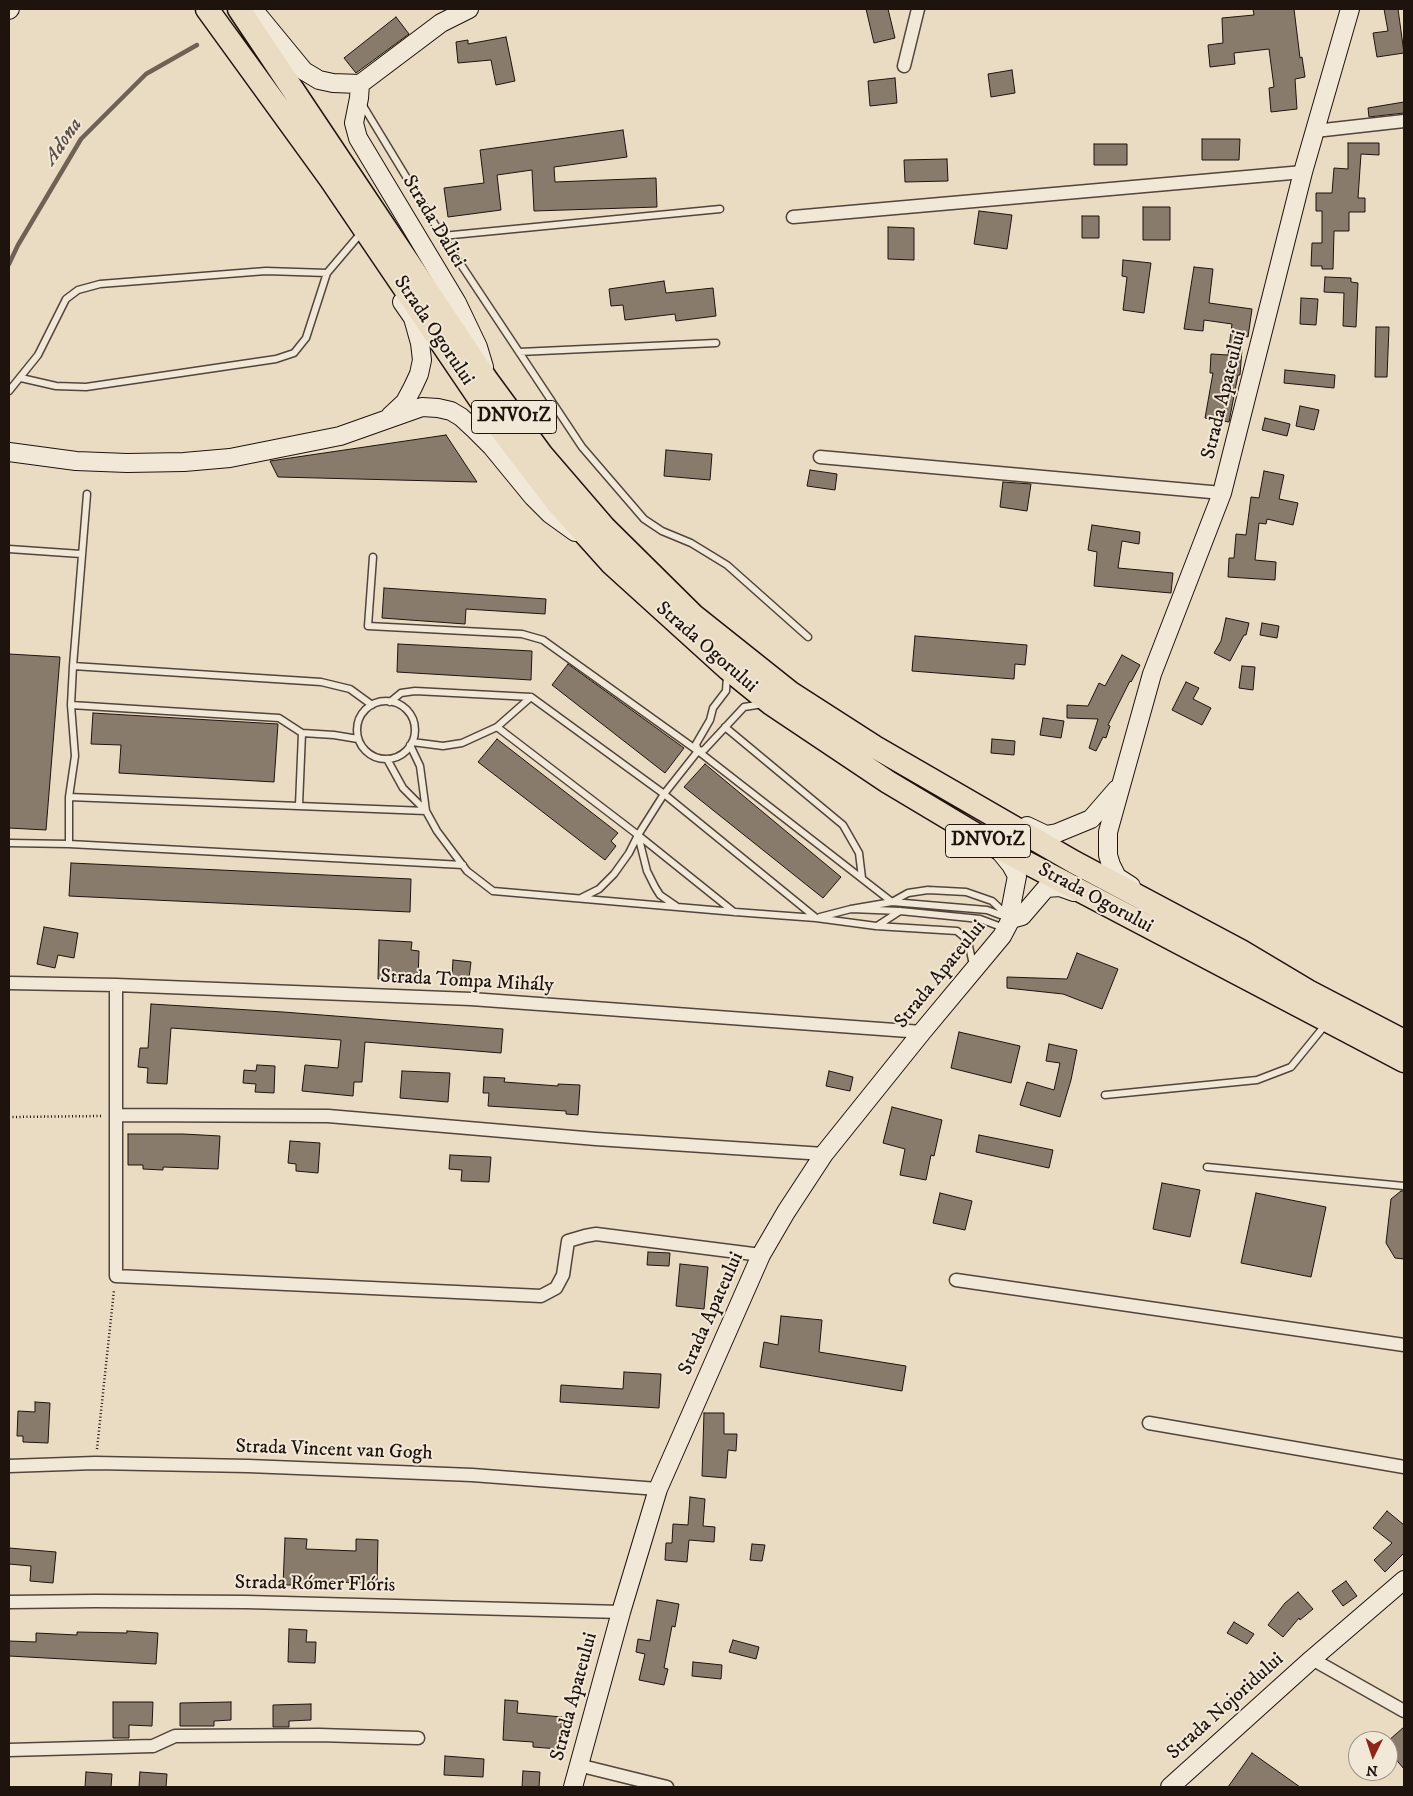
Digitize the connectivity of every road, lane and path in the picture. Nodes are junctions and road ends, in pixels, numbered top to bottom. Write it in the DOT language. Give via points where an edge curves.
graph roads {
  1 [pos="207,9"];
  2 [pos="239,9"];
  3 [pos="253,9"];
  4 [pos="469,9"];
  5 [pos="918,9"];
  6 [pos="1350,9"];
  7 [pos="904,66"];
  8 [pos="360,91"];
  9 [pos="1404,121"];
  10 [pos="1315,131"];
  11 [pos="1303,172"];
  12 [pos="331,180"];
  13 [pos="720,208"];
  14 [pos="793,217"];
  15 [pos="362,233"];
  16 [pos="442,236"];
  17 [pos="326,273"];
  18 [pos="716,343"];
  19 [pos="519,352"];
  20 [pos="21,378"];
  21 [pos="487,380"];
  22 [pos="9,391"];
  23 [pos="388,418"];
  24 [pos="9,452"];
  25 [pos="820,456"];
  26 [pos="1222,493"];
  27 [pos="87,494"];
  28 [pos="591,542"];
  29 [pos="9,549"];
  30 [pos="81,554"];
  31 [pos="373,557"];
  32 [pos="808,637"];
  33 [pos="73,666"];
  34 [pos="728,669"];
  35 [pos="531,697"];
  36 [pos="390,702"];
  37 [pos="770,703"];
  38 [pos="71,705"];
  39 [pos="372,705"];
  40 [pos="497,727"];
  41 [pos="725,727"];
  42 [pos="302,733"];
  43 [pos="358,739"];
  44 [pos="411,744"];
  45 [pos="698,751"];
  46 [pos="387,759"];
  47 [pos="1121,784"];
  48 [pos="664,794"];
  49 [pos="69,798"];
  50 [pos="968,800"];
  51 [pos="299,805"];
  52 [pos="426,811"];
  53 [pos="638,835"];
  54 [pos="9,843"];
  55 [pos="69,844"];
  56 [pos="995,846"];
  57 [pos="463,866"];
  58 [pos="862,878"];
  59 [pos="580,898"];
  60 [pos="1097,900"];
  61 [pos="892,902"];
  62 [pos="678,907"];
  63 [pos="851,909"];
  64 [pos="735,912"];
  65 [pos="900,912"];
  66 [pos="816,918"];
  67 [pos="1008,924"];
  68 [pos="876,926"];
  69 [pos="1240,952"];
  70 [pos="974,969"];
  71 [pos="9,984"];
  72 [pos="116,985"];
  73 [pos="1328,1021"];
  74 [pos="922,1032"];
  75 [pos="1404,1041"];
  76 [pos="1404,1060"];
  77 [pos="1105,1095"];
  78 [pos="117,1115"];
  79 [pos="9,1117"];
  80 [pos="824,1154"];
  81 [pos="1206,1167"];
  82 [pos="1404,1186"];
  83 [pos="761,1255"];
  84 [pos="116,1276"];
  85 [pos="956,1280"];
  86 [pos="1404,1345"];
  87 [pos="1149,1423"];
  88 [pos="95,1463"];
  89 [pos="9,1466"];
  90 [pos="1404,1467"];
  91 [pos="658,1489"];
  92 [pos="1403,1583"];
  93 [pos="9,1602"];
  94 [pos="621,1612"];
  95 [pos="1312,1659"];
  96 [pos="1404,1711"];
  97 [pos="418,1738"];
  98 [pos="9,1750"];
  99 [pos="578,1765"];
  100 [pos="1173,1786"];
  101 [pos="573,1787"];
  102 [pos="667,1787"];
  1 -- 12 [label="highway, Strada Ogorului / DNVO1Z"];
  2 -- 21 [label="highway, Strada Ogorului / DNVO1Z"];
  3 -- 8 [label="street" via="304,71 312,77"];
  4 -- 8 [label="street" via="442,23"];
  5 -- 7 [label="street"];
  6 -- 10 [label="street, Strada Apateului"];
  8 -- 16 [label="lane"];
  8 -- 21 [label="street, Strada Daliei" via="354,123 358,138 457,303 478,347"];
  9 -- 10 [label="street"];
  10 -- 11 [label="street, Strada Apateului"];
  11 -- 14 [label="street"];
  11 -- 26 [label="street, Strada Apateului"];
  12 -- 15 [label="street"];
  12 -- 28 [label="highway, Strada Ogorului / DNVO1Z" via="493,419"];
  13 -- 16 [label="lane"];
  15 -- 17 [label="lane"];
  15 -- 23 [label="street" via="413,318 420,343 422,360 414,387 405,402"];
  16 -- 19 [label="lane"];
  17 -- 20 [label="lane" via="266,270 100,284 78,290 66,299 38,355"];
  17 -- 20 [label="lane" via="306,338 294,353 276,360 86,387 56,386"];
  18 -- 19 [label="lane"];
  19 -- 32 [label="lane" via="582,447 644,519 727,565"];
  20 -- 22 [label="lane"];
  21 -- 50 [label="highway, Strada Ogorului / DNVO1Z" via="542,455 604,527 693,615 791,693 875,747"];
  23 -- 24 [label="street" via="340,436 230,458 127,463 76,461"];
  23 -- 28 [label="street" via="422,407 451,411 461,417 492,447 550,514"];
  25 -- 26 [label="street"];
  26 -- 47 [label="street, Strada Apateului" via="1152,674"];
  27 -- 30 [label="lane"];
  28 -- 34 [label="highway, Strada Ogorului / DNVO1Z"];
  29 -- 30 [label="lane"];
  30 -- 33 [label="lane"];
  31 -- 45 [label="lane" via="368,626 536,636"];
  33 -- 38 [label="lane"];
  33 -- 39 [label="lane" via="321,682 350,690"];
  34 -- 37 [label="highway, Strada Ogorului / DNVO1Z"];
  34 -- 45 [label="lane" via="726,691 696,744"];
  35 -- 36 [label="lane" via="415,691 401,693"];
  35 -- 40 [label="lane"];
  35 -- 48 [label="lane"];
  36 -- 39 [label="lane"];
  36 -- 44 [label="lane" via="399,704 411,717 414,734"];
  37 -- 41 [label="lane" via="744,707"];
  37 -- 56 [label="highway, Strada Ogorului / DNVO1Z" via="888,782"];
  38 -- 42 [label="lane" via="279,718"];
  38 -- 49 [label="lane" via="75,756"];
  39 -- 43 [label="lane" via="359,719"];
  40 -- 44 [label="lane" via="462,743 443,746"];
  40 -- 53 [label="lane"];
  41 -- 45 [label="lane" via="704,750"];
  41 -- 58 [label="lane" via="843,825 859,854"];
  42 -- 43 [label="lane"];
  42 -- 51 [label="lane"];
  43 -- 46 [label="lane" via="369,754"];
  44 -- 46 [label="lane" via="396,757"];
  44 -- 52 [label="lane" via="420,766"];
  45 -- 48 [label="lane"];
  45 -- 58 [label="lane"];
  46 -- 52 [label="lane" via="403,788"];
  47 -- 50 [label="street, Strada Apateului" via="1091,819 1046,835"];
  47 -- 69 [label="street, Strada Apateului" via="1107,845 1117,877"];
  48 -- 53 [label="lane"];
  48 -- 66 [label="lane"];
  49 -- 51 [label="lane"];
  49 -- 55 [label="lane"];
  50 -- 69 [label="highway, Strada Ogorului / DNVO1Z"];
  51 -- 52 [label="lane"];
  52 -- 57 [label="lane"];
  53 -- 59 [label="lane" via="614,874 599,889"];
  53 -- 62 [label="lane" via="647,871 655,887 660,895"];
  53 -- 64 [label="lane"];
  54 -- 55 [label="lane"];
  55 -- 57 [label="lane"];
  56 -- 60 [label="highway, Strada Ogorului / DNVO1Z"];
  56 -- 67 [label="street, Strada Apateului" via="1017,876"];
  57 -- 59 [label="lane" via="493,891"];
  58 -- 61 [label="lane"];
  59 -- 62 [label="lane"];
  60 -- 67 [label="street, Strada Apateului" via="1060,887 1046,888 1022,916"];
  60 -- 73 [label="highway, Strada Ogorului / DNVO1Z"];
  61 -- 63 [label="lane"];
  61 -- 67 [label="lane" via="987,910"];
  61 -- 67 [label="lane" via="918,891 966,892 992,901"];
  62 -- 64 [label="lane"];
  63 -- 65 [label="lane"];
  63 -- 66 [label="lane"];
  64 -- 66 [label="lane"];
  65 -- 67 [label="lane"];
  65 -- 68 [label="lane"];
  66 -- 68 [label="lane"];
  67 -- 70 [label="street, Strada Apateului"];
  68 -- 70 [label="lane" via="957,931 969,946"];
  69 -- 75 [label="highway, Strada Ogorului / DNVO1Z"];
  70 -- 74 [label="street, Strada Apateului"];
  71 -- 72 [label="street, Strada Tompa Mihály"];
  72 -- 74 [label="street, Strada Tompa Mihály" via="471,999"];
  72 -- 78 [label="street"];
  73 -- 76 [label="highway, Strada Ogorului / DNVO1Z"];
  73 -- 77 [label="lane" via="1291,1067 1257,1080"];
  74 -- 80 [label="street, Strada Apateului"];
  78 -- 79 [label="path"];
  78 -- 80 [label="street" via="328,1116"];
  78 -- 84 [label="street"];
  80 -- 83 [label="street, Strada Apateului"];
  81 -- 82 [label="lane"];
  83 -- 84 [label="street" via="596,1234 585,1236 568,1241 563,1275 556,1288 541,1296"];
  83 -- 91 [label="street, Strada Apateului"];
  84 -- 88 [label="path"];
  85 -- 86 [label="street"];
  87 -- 90 [label="street"];
  88 -- 89 [label="street, Strada Vincent van Gogh"];
  88 -- 91 [label="street, Strada Vincent van Gogh" via="462,1475"];
  91 -- 94 [label="street, Strada Apateului"];
  92 -- 95 [label="street, Strada Nojoridului"];
  93 -- 94 [label="street, Strada Rómer Flóris" via="246,1602"];
  94 -- 99 [label="street, Strada Apateului"];
  95 -- 96 [label="street, Strada Nojoridului"];
  95 -- 100 [label="street, Strada Nojoridului"];
  97 -- 98 [label="street" via="175,1736 153,1746"];
  99 -- 101 [label="street, Strada Apateului"];
  99 -- 102 [label="street"];
}
